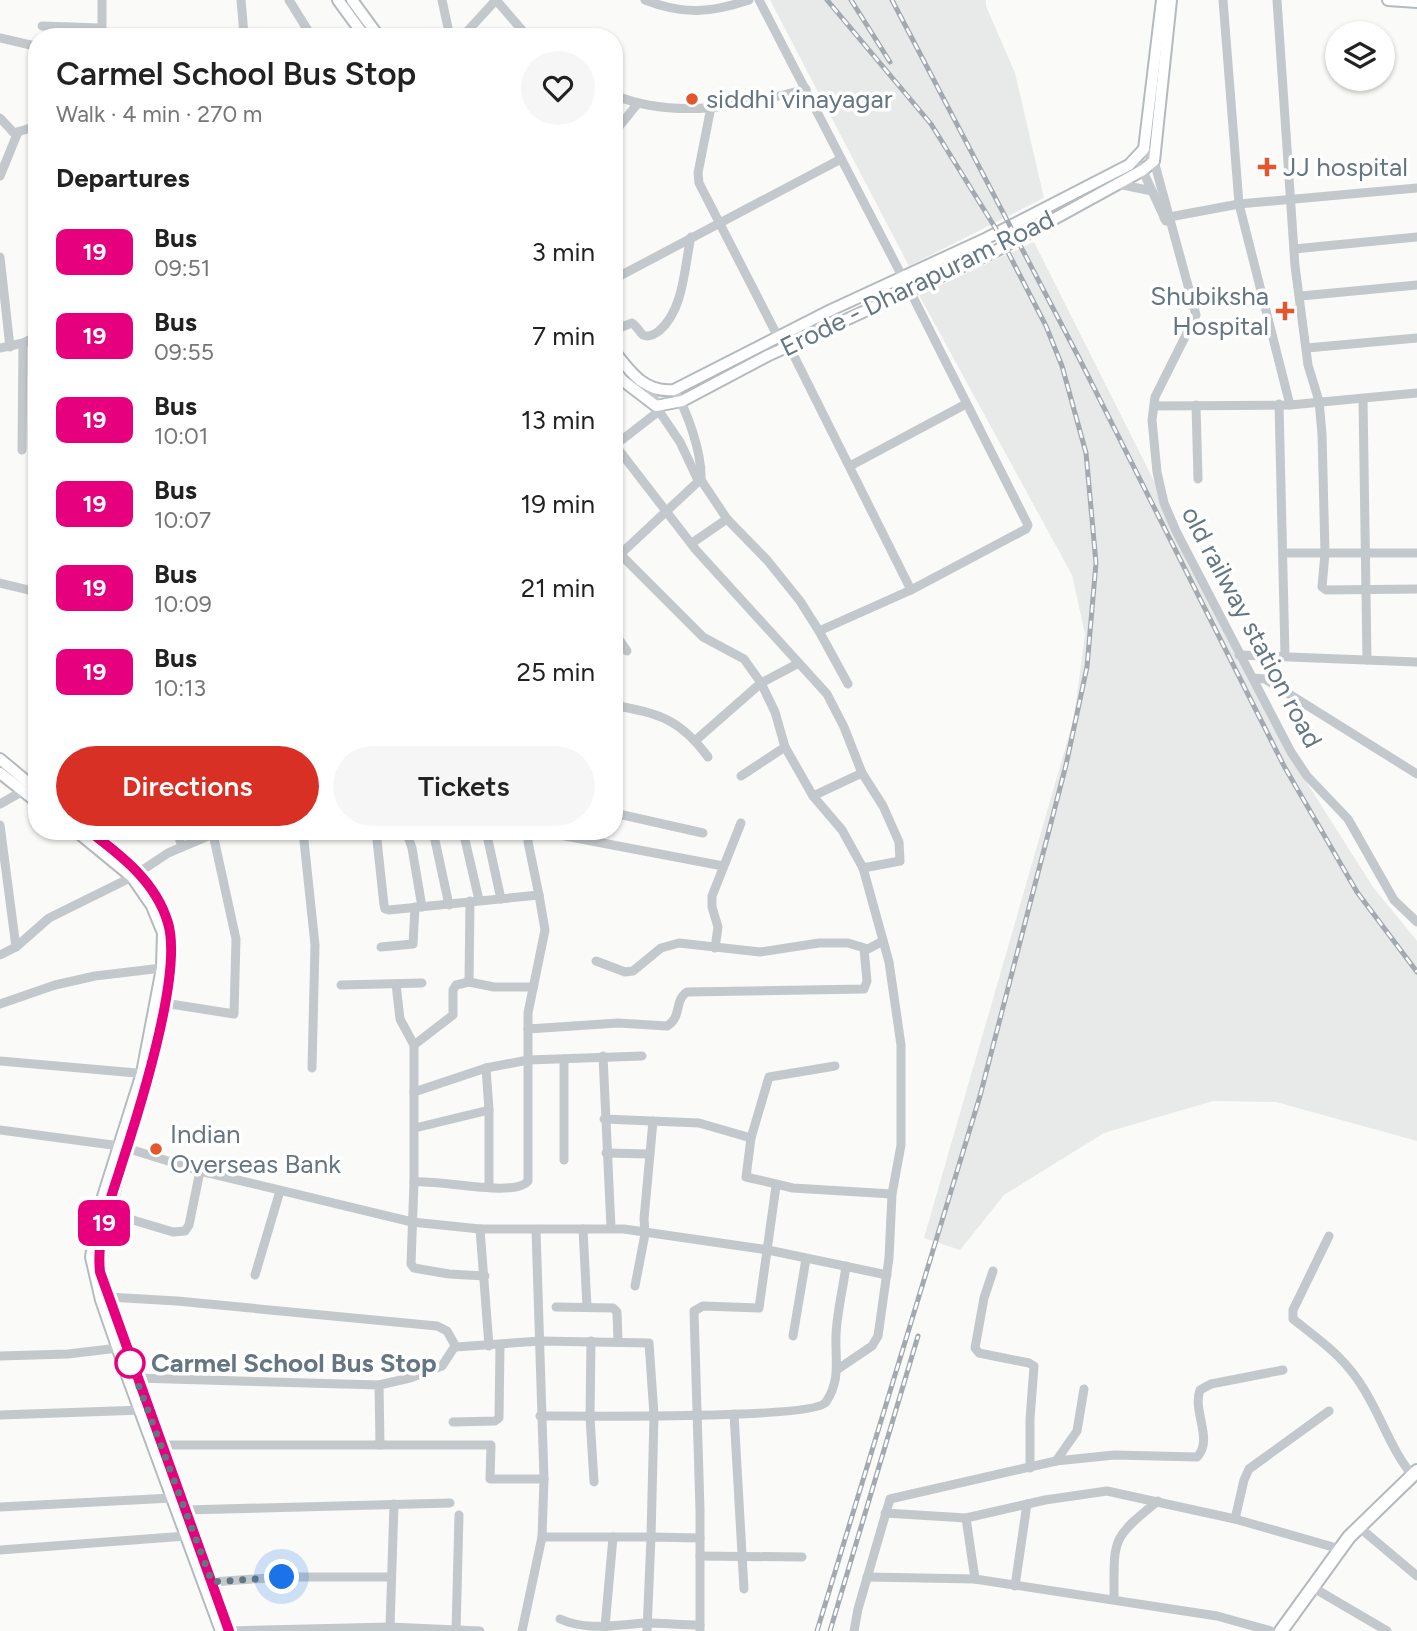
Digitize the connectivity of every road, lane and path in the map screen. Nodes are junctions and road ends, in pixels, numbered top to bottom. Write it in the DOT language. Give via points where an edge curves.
graph roads {
  1 [pos="102,0"];
  2 [pos="242,0"];
  3 [pos="289,0"];
  4 [pos="338,0"];
  5 [pos="352,0"];
  6 [pos="442,0"];
  7 [pos="496,0"];
  8 [pos="645,0"];
  9 [pos="749,0"];
  10 [pos="759,0"];
  11 [pos="1162,0"];
  12 [pos="1171,0"];
  13 [pos="1223,0"];
  14 [pos="1277,0"];
  15 [pos="1388,0"];
  16 [pos="1417,2"];
  17 [pos="43,26"];
  18 [pos="60,28"];
  19 [pos="102,28"];
  20 [pos="244,28"];
  21 [pos="306,28"];
  22 [pos="358,28"];
  23 [pos="372,28"];
  24 [pos="448,28"];
  25 [pos="470,28"];
  26 [pos="520,28"];
  27 [pos="0,38"];
  28 [pos="28,44"];
  29 [pos="806,89"];
  30 [pos="623,99"];
  31 [pos="638,103"];
  32 [pos="711,107"];
  33 [pos="0,118"];
  34 [pos="623,122"];
  35 [pos="28,129"];
  36 [pos="18,132"];
  37 [pos="1144,149"];
  38 [pos="841,159"];
  39 [pos="1134,160"];
  40 [pos="1154,161"];
  41 [pos="1143,170"];
  42 [pos="0,176"];
  43 [pos="1118,184"];
  44 [pos="1417,188"];
  45 [pos="1152,191"];
  46 [pos="1292,199"];
  47 [pos="1239,204"];
  48 [pos="1168,220"];
  49 [pos="718,222"];
  50 [pos="691,237"];
  51 [pos="1417,237"];
  52 [pos="1294,249"];
  53 [pos="0,257"];
  54 [pos="623,274"];
  55 [pos="904,278"];
  56 [pos="1417,285"];
  57 [pos="910,291"];
  58 [pos="1301,296"];
  59 [pos="623,326"];
  60 [pos="778,337"];
  61 [pos="1417,338"];
  62 [pos="28,340"];
  63 [pos="23,343"];
  64 [pos="789,346"];
  65 [pos="5,347"];
  66 [pos="1307,348"];
  67 [pos="623,363"];
  68 [pos="623,381"];
  69 [pos="650,388"];
  70 [pos="674,390"];
  71 [pos="1416,393"];
  72 [pos="1363,399"];
  73 [pos="682,401"];
  74 [pos="1319,401"];
  75 [pos="966,404"];
  76 [pos="1279,404"];
  77 [pos="1196,405"];
  78 [pos="1290,405"];
  79 [pos="1154,406"];
  80 [pos="1417,406"];
  81 [pos="657,408"];
  82 [pos="623,438"];
  83 [pos="22,450"];
  84 [pos="623,455"];
  85 [pos="850,466"];
  86 [pos="1198,479"];
  87 [pos="698,480"];
  88 [pos="667,512"];
  89 [pos="727,519"];
  90 [pos="692,544"];
  91 [pos="623,552"];
  92 [pos="1366,552"];
  93 [pos="1284,553"];
  94 [pos="1325,553"];
  95 [pos="1417,553"];
  96 [pos="623,563"];
  97 [pos="0,583"];
  98 [pos="1367,588"];
  99 [pos="1417,589"];
  100 [pos="28,590"];
  101 [pos="911,590"];
  102 [pos="820,631"];
  103 [pos="623,645"];
  104 [pos="627,651"];
  105 [pos="1239,655"];
  106 [pos="1285,655"];
  107 [pos="1367,660"];
  108 [pos="1417,662"];
  109 [pos="797,664"];
  110 [pos="1253,678"];
  111 [pos="761,683"];
  112 [pos="848,684"];
  113 [pos="623,708"];
  114 [pos="696,740"];
  115 [pos="785,747"];
  116 [pos="708,757"];
  117 [pos="0,759"];
  118 [pos="0,773"];
  119 [pos="862,773"];
  120 [pos="1417,774"];
  121 [pos="741,776"];
  122 [pos="28,782"];
  123 [pos="23,791"];
  124 [pos="28,795"];
  125 [pos="813,796"];
  126 [pos="0,804"];
  127 [pos="623,815"];
  128 [pos="741,823"];
  129 [pos="0,825"];
  130 [pos="703,833"];
  131 [pos="88,840"];
  132 [pos="99,840"];
  133 [pos="180,840"];
  134 [pos="200,840"];
  135 [pos="217,840"];
  136 [pos="304,840"];
  137 [pos="377,840"];
  138 [pos="409,840"];
  139 [pos="435,840"];
  140 [pos="465,840"];
  141 [pos="488,840"];
  142 [pos="528,840"];
  143 [pos="586,840"];
  144 [pos="183,847"];
  145 [pos="723,866"];
  146 [pos="863,868"];
  147 [pos="135,874"];
  148 [pos="539,895"];
  149 [pos="501,899"];
  150 [pos="475,901"];
  151 [pos="449,905"];
  152 [pos="419,907"];
  153 [pos="1417,922"];
  154 [pos="883,941"];
  155 [pos="16,947"];
  156 [pos="381,947"];
  157 [pos="715,948"];
  158 [pos="864,949"];
  159 [pos="0,955"];
  160 [pos="596,961"];
  161 [pos="162,968"];
  162 [pos="469,982"];
  163 [pos="422,983"];
  164 [pos="396,984"];
  165 [pos="341,985"];
  166 [pos="533,987"];
  167 [pos="164,1003"];
  168 [pos="0,1004"];
  169 [pos="528,1030"];
  170 [pos="414,1045"];
  171 [pos="603,1056"];
  172 [pos="642,1056"];
  173 [pos="564,1059"];
  174 [pos="528,1060"];
  175 [pos="0,1061"];
  176 [pos="835,1066"];
  177 [pos="312,1068"];
  178 [pos="486,1068"];
  179 [pos="146,1074"];
  180 [pos="414,1092"];
  181 [pos="489,1110"];
  182 [pos="604,1118"];
  183 [pos="653,1121"];
  184 [pos="415,1128"];
  185 [pos="0,1130"];
  186 [pos="751,1138"];
  187 [pos="124,1147"];
  188 [pos="606,1153"];
  189 [pos="650,1154"];
  190 [pos="564,1160"];
  191 [pos="200,1171"];
  192 [pos="414,1182"];
  193 [pos="776,1186"];
  194 [pos="489,1187"];
  195 [pos="280,1191"];
  196 [pos="892,1194"];
  197 [pos="106,1212"];
  198 [pos="412,1222"];
  199 [pos="611,1228"];
  200 [pos="480,1229"];
  201 [pos="583,1229"];
  202 [pos="536,1230"];
  203 [pos="645,1234"];
  204 [pos="1329,1236"];
  205 [pos="768,1250"];
  206 [pos="806,1259"];
  207 [pos="846,1266"];
  208 [pos="993,1271"];
  209 [pos="255,1275"];
  210 [pos="887,1275"];
  211 [pos="485,1276"];
  212 [pos="635,1286"];
  213 [pos="108,1297"];
  214 [pos="556,1307"];
  215 [pos="587,1307"];
  216 [pos="793,1336"];
  217 [pos="540,1341"];
  218 [pos="591,1341"];
  219 [pos="618,1342"];
  220 [pos="500,1345"];
  221 [pos="454,1346"];
  222 [pos="489,1346"];
  223 [pos="118,1348"];
  224 [pos="0,1356"];
  225 [pos="838,1369"];
  226 [pos="1283,1370"];
  227 [pos="136,1378"];
  228 [pos="379,1385"];
  229 [pos="1084,1389"];
  230 [pos="145,1410"];
  231 [pos="1329,1411"];
  232 [pos="698,1414"];
  233 [pos="734,1414"];
  234 [pos="0,1415"];
  235 [pos="654,1415"];
  236 [pos="540,1416"];
  237 [pos="590,1416"];
  238 [pos="453,1422"];
  239 [pos="160,1445"];
  240 [pos="380,1445"];
  241 [pos="1056,1461"];
  242 [pos="1030,1468"];
  243 [pos="1415,1473"];
  244 [pos="544,1479"];
  245 [pos="594,1482"];
  246 [pos="172,1498"];
  247 [pos="1158,1501"];
  248 [pos="394,1503"];
  249 [pos="450,1503"];
  250 [pos="1027,1504"];
  251 [pos="0,1507"];
  252 [pos="185,1510"];
  253 [pos="885,1513"];
  254 [pos="459,1515"];
  255 [pos="966,1518"];
  256 [pos="1235,1519"];
  257 [pos="1360,1528"];
  258 [pos="186,1536"];
  259 [pos="542,1537"];
  260 [pos="613,1537"];
  261 [pos="651,1537"];
  262 [pos="700,1538"];
  263 [pos="1340,1549"];
  264 [pos="0,1550"];
  265 [pos="742,1555"];
  266 [pos="700,1556"];
  267 [pos="802,1557"];
  268 [pos="1417,1576"];
  269 [pos="391,1577"];
  270 [pos="867,1577"];
  271 [pos="975,1579"];
  272 [pos="212,1582"];
  273 [pos="1015,1586"];
  274 [pos="1312,1587"];
  275 [pos="744,1590"];
  276 [pos="1114,1598"];
  277 [pos="560,1619"];
  278 [pos="390,1627"];
  279 [pos="605,1627"];
  280 [pos="647,1627"];
  281 [pos="700,1628"];
  282 [pos="456,1630"];
  283 [pos="580,1630"];
  284 [pos="221,1631"];
  285 [pos="228,1631"];
  286 [pos="480,1631"];
  287 [pos="522,1631"];
  288 [pos="854,1631"];
  289 [pos="1271,1631"];
  290 [pos="1281,1631"];
  291 [pos="1387,1631"];
  1 -- 19 [label="street"];
  2 -- 20 [label="street"];
  3 -- 21 [label="street"];
  4 -- 22 [label="main road"];
  5 -- 23 [label="main road"];
  6 -- 24 [label="street"];
  7 -- 25 [label="street"];
  7 -- 26 [label="street"];
  8 -- 9 [label="street" via="670,10 702,12"];
  10 -- 29 [label="street"];
  11 -- 37 [label="main road"];
  12 -- 40 [label="main road"];
  13 -- 47 [label="street"];
  14 -- 46 [label="street"];
  15 -- 16 [label="main road"];
  17 -- 18 [label="street"];
  27 -- 28 [label="street"];
  29 -- 32 [label="street"];
  29 -- 38 [label="street"];
  30 -- 31 [label="street"];
  31 -- 32 [label="street" via="661,108"];
  31 -- 34 [label="street"];
  32 -- 49 [label="street" via="698,173"];
  33 -- 36 [label="street" via="10,131"];
  35 -- 36 [label="street"];
  36 -- 42 [label="street"];
  37 -- 39 [label="main road, Erode - Dharapuram Road"];
  37 -- 40 [label="street"];
  38 -- 49 [label="street"];
  38 -- 55 [label="street"];
  39 -- 41 [label="street"];
  39 -- 55 [label="main road, Erode - Dharapuram Road"];
  40 -- 41 [label="main road, Erode - Dharapuram Road"];
  40 -- 48 [label="street"];
  41 -- 43 [label="main road, Erode - Dharapuram Road"];
  41 -- 45 [label="street"];
  43 -- 45 [label="street"];
  43 -- 57 [label="main road, Erode - Dharapuram Road" via="993,253"];
  44 -- 46 [label="street"];
  45 -- 48 [label="street"];
  46 -- 47 [label="street"];
  46 -- 52 [label="street"];
  47 -- 48 [label="street"];
  47 -- 78 [label="street"];
  48 -- 79 [label="street, old railway station road" via="1195,304 1195,323 1173,358"];
  49 -- 50 [label="street"];
  49 -- 60 [label="street"];
  50 -- 54 [label="street"];
  50 -- 59 [label="street" via="670,321 652,335 643,335 632,323"];
  51 -- 52 [label="street"];
  52 -- 58 [label="street"];
  53 -- 65 [label="street"];
  55 -- 60 [label="main road, Erode - Dharapuram Road"];
  56 -- 58 [label="street"];
  57 -- 64 [label="main road, Erode - Dharapuram Road"];
  57 -- 75 [label="street"];
  58 -- 66 [label="street"];
  60 -- 70 [label="main road, Erode - Dharapuram Road"];
  61 -- 66 [label="street"];
  62 -- 63 [label="street"];
  63 -- 65 [label="street"];
  63 -- 83 [label="street"];
  64 -- 73 [label="main road, Erode - Dharapuram Road"];
  64 -- 85 [label="street"];
  66 -- 74 [label="street"];
  67 -- 69 [label="main road"];
  68 -- 81 [label="main road"];
  69 -- 70 [label="main road"];
  69 -- 81 [label="street"];
  70 -- 73 [label="street"];
  71 -- 72 [label="street"];
  71 -- 80 [label="street"];
  72 -- 74 [label="street"];
  72 -- 92 [label="street"];
  73 -- 81 [label="main road, Erode - Dharapuram Road"];
  73 -- 87 [label="street" via="699,455"];
  74 -- 78 [label="street"];
  74 -- 94 [label="street"];
  75 -- 85 [label="street"];
  75 -- 101 [label="street" via="1028,528"];
  76 -- 77 [label="street"];
  76 -- 78 [label="street"];
  76 -- 93 [label="street"];
  77 -- 79 [label="street"];
  77 -- 86 [label="street"];
  79 -- 105 [label="street, old railway station road" via="1153,442 1164,503"];
  81 -- 82 [label="street"];
  81 -- 87 [label="street"];
  84 -- 88 [label="street"];
  85 -- 101 [label="street"];
  87 -- 88 [label="street"];
  87 -- 89 [label="street"];
  88 -- 90 [label="street"];
  88 -- 91 [label="street"];
  89 -- 90 [label="street"];
  89 -- 102 [label="street" via="766,560"];
  90 -- 109 [label="street"];
  92 -- 94 [label="street"];
  92 -- 95 [label="street"];
  92 -- 98 [label="street"];
  93 -- 94 [label="street"];
  93 -- 106 [label="street"];
  94 -- 98 [label="street" via="1324,589"];
  96 -- 111 [label="street" via="703,637 744,659"];
  97 -- 100 [label="street"];
  98 -- 99 [label="street"];
  98 -- 107 [label="street"];
  101 -- 102 [label="street"];
  102 -- 112 [label="street"];
  103 -- 104 [label="street"];
  105 -- 106 [label="street"];
  105 -- 110 [label="street, old railway station road"];
  106 -- 107 [label="street"];
  107 -- 108 [label="street"];
  109 -- 111 [label="street"];
  109 -- 119 [label="street" via="827,694"];
  110 -- 120 [label="street" via="1265,679"];
  110 -- 153 [label="street, old railway station road" via="1307,776 1348,819 1394,901"];
  111 -- 114 [label="street"];
  111 -- 115 [label="street"];
  113 -- 114 [label="street" via="662,715"];
  114 -- 116 [label="street"];
  115 -- 121 [label="street"];
  115 -- 125 [label="street"];
  117 -- 122 [label="main road"];
  118 -- 123 [label="main road"];
  119 -- 125 [label="street"];
  119 -- 146 [label="street" via="899,842 900,861"];
  123 -- 124 [label="main road"];
  123 -- 126 [label="street"];
  125 -- 146 [label="street" via="842,830"];
  127 -- 130 [label="street"];
  128 -- 145 [label="street"];
  129 -- 155 [label="street"];
  131 -- 147 [label="main road"];
  132 -- 147 [label="main road"];
  133 -- 144 [label="street"];
  134 -- 144 [label="street"];
  135 -- 167 [label="street" via="236,939 234,1014"];
  136 -- 177 [label="street" via="315,945"];
  137 -- 152 [label="street" via="385,909"];
  138 -- 152 [label="street"];
  139 -- 151 [label="street"];
  140 -- 150 [label="street"];
  141 -- 149 [label="street"];
  142 -- 148 [label="street"];
  143 -- 145 [label="street"];
  144 -- 147 [label="street"];
  145 -- 157 [label="street" via="712,896 718,927"];
  146 -- 154 [label="street"];
  147 -- 155 [label="street" via="49,918"];
  147 -- 161 [label="main road" via="161,924"];
  147 -- 167 [label="main road" via="158,901 168,924"];
  148 -- 149 [label="street"];
  148 -- 166 [label="street" via="545,930"];
  149 -- 150 [label="street"];
  150 -- 151 [label="street"];
  150 -- 162 [label="street"];
  151 -- 152 [label="street"];
  152 -- 156 [label="street" via="413,944"];
  154 -- 158 [label="street"];
  154 -- 196 [label="street" via="901,1045 901,1145"];
  155 -- 159 [label="street"];
  157 -- 158 [label="street" via="760,952 840,943"];
  157 -- 160 [label="street" via="668,944 633,971 625,972"];
  158 -- 169 [label="street" via="864,989 690,991 681,996 677,1018 667,1026 618,1023"];
  161 -- 168 [label="street" via="55,985"];
  161 -- 179 [label="main road"];
  162 -- 166 [label="street"];
  162 -- 170 [label="street" via="454,986 450,1020"];
  163 -- 164 [label="street"];
  164 -- 165 [label="street"];
  164 -- 170 [label="street" via="400,1019"];
  166 -- 169 [label="street"];
  167 -- 179 [label="main road"];
  169 -- 174 [label="street"];
  170 -- 180 [label="street"];
  171 -- 172 [label="street"];
  171 -- 173 [label="street"];
  171 -- 182 [label="street"];
  173 -- 174 [label="street"];
  173 -- 190 [label="street"];
  174 -- 178 [label="street"];
  174 -- 194 [label="street" via="528,1181 520,1188"];
  175 -- 179 [label="street"];
  176 -- 186 [label="street" via="769,1077"];
  178 -- 180 [label="street"];
  178 -- 181 [label="street"];
  179 -- 187 [label="main road"];
  180 -- 184 [label="street"];
  181 -- 184 [label="street"];
  181 -- 194 [label="street"];
  182 -- 183 [label="street"];
  182 -- 188 [label="street"];
  183 -- 186 [label="street" via="699,1123"];
  183 -- 189 [label="street"];
  184 -- 192 [label="street"];
  185 -- 187 [label="street"];
  186 -- 193 [label="street" via="746,1177"];
  187 -- 191 [label="street"];
  187 -- 197 [label="main road"];
  187 -- 223 [label="main road" via="99,1209 91,1257"];
  188 -- 189 [label="street"];
  188 -- 199 [label="street"];
  189 -- 203 [label="street"];
  191 -- 195 [label="street"];
  191 -- 197 [label="street" via="185,1231 173,1232"];
  192 -- 194 [label="street"];
  192 -- 198 [label="street"];
  193 -- 196 [label="street"];
  193 -- 205 [label="street"];
  195 -- 198 [label="street"];
  195 -- 209 [label="street"];
  196 -- 210 [label="street"];
  197 -- 213 [label="main road" via="98,1257"];
  198 -- 200 [label="street"];
  198 -- 211 [label="street" via="413,1267"];
  199 -- 201 [label="street"];
  199 -- 203 [label="street"];
  200 -- 202 [label="street"];
  200 -- 211 [label="street"];
  201 -- 202 [label="street"];
  201 -- 215 [label="street"];
  202 -- 217 [label="street"];
  203 -- 205 [label="street"];
  203 -- 212 [label="street"];
  204 -- 243 [label="street" via="1293,1310 1293,1319 1336,1352 1366,1393 1387,1438"];
  205 -- 206 [label="street"];
  205 -- 232 [label="street" via="759,1308 701,1307 694,1311"];
  206 -- 207 [label="street"];
  206 -- 216 [label="street"];
  207 -- 210 [label="street"];
  207 -- 225 [label="street" via="836,1335"];
  208 -- 242 [label="street" via="975,1348 982,1354 1034,1366"];
  210 -- 225 [label="street" via="877,1341"];
  211 -- 222 [label="street"];
  213 -- 221 [label="street" via="437,1326 447,1331"];
  213 -- 227 [label="main road"];
  214 -- 215 [label="street"];
  215 -- 219 [label="street" via="615,1309"];
  217 -- 218 [label="street"];
  217 -- 220 [label="street"];
  217 -- 236 [label="street"];
  218 -- 219 [label="street"];
  218 -- 237 [label="street"];
  219 -- 235 [label="street" via="651,1345"];
  220 -- 222 [label="street"];
  220 -- 238 [label="street" via="499,1418"];
  221 -- 222 [label="street"];
  221 -- 228 [label="street" via="442,1366"];
  223 -- 224 [label="street"];
  223 -- 230 [label="main road"];
  225 -- 233 [label="street" via="820,1408"];
  226 -- 241 [label="street" via="1200,1390 1204,1444 1197,1457 1114,1455"];
  227 -- 228 [label="street"];
  227 -- 230 [label="main road"];
  228 -- 240 [label="street"];
  229 -- 241 [label="street" via="1077,1431"];
  230 -- 234 [label="street"];
  230 -- 239 [label="main road"];
  230 -- 246 [label="main road"];
  231 -- 256 [label="street" via="1249,1469"];
  232 -- 233 [label="street"];
  232 -- 235 [label="street"];
  232 -- 262 [label="street"];
  233 -- 265 [label="street"];
  235 -- 237 [label="street"];
  235 -- 261 [label="street"];
  236 -- 237 [label="street"];
  236 -- 244 [label="street"];
  237 -- 245 [label="street"];
  239 -- 240 [label="street"];
  239 -- 252 [label="main road"];
  240 -- 244 [label="street" via="491,1445 490,1479"];
  241 -- 242 [label="street"];
  242 -- 253 [label="street" via="895,1497"];
  243 -- 257 [label="highway"];
  244 -- 259 [label="street"];
  246 -- 251 [label="street"];
  246 -- 258 [label="main road"];
  247 -- 250 [label="street" via="1107,1490"];
  247 -- 256 [label="street"];
  247 -- 276 [label="street" via="1117,1540"];
  248 -- 249 [label="street"];
  248 -- 252 [label="street"];
  248 -- 269 [label="street"];
  250 -- 255 [label="street"];
  250 -- 273 [label="street"];
  252 -- 272 [label="main road"];
  253 -- 255 [label="street"];
  253 -- 270 [label="street"];
  254 -- 282 [label="street"];
  255 -- 271 [label="street"];
  256 -- 263 [label="street"];
  257 -- 263 [label="highway"];
  257 -- 268 [label="street"];
  258 -- 264 [label="street"];
  258 -- 284 [label="main road"];
  259 -- 260 [label="street"];
  259 -- 287 [label="street"];
  260 -- 261 [label="street"];
  260 -- 279 [label="street"];
  261 -- 262 [label="street"];
  261 -- 280 [label="street"];
  262 -- 266 [label="street"];
  263 -- 274 [label="highway"];
  265 -- 266 [label="street"];
  265 -- 267 [label="street"];
  265 -- 275 [label="street"];
  266 -- 281 [label="street"];
  269 -- 272 [label="street"];
  269 -- 278 [label="street"];
  270 -- 271 [label="street"];
  270 -- 288 [label="street"];
  271 -- 273 [label="street"];
  272 -- 285 [label="main road"];
  273 -- 276 [label="street"];
  274 -- 290 [label="highway"];
  274 -- 291 [label="street"];
  276 -- 289 [label="street" via="1217,1616"];
  277 -- 283 [label="street"];
  278 -- 282 [label="street"];
  278 -- 285 [label="street"];
  279 -- 280 [label="street"];
  279 -- 283 [label="street"];
  280 -- 281 [label="street"];
  282 -- 286 [label="street"];
}
